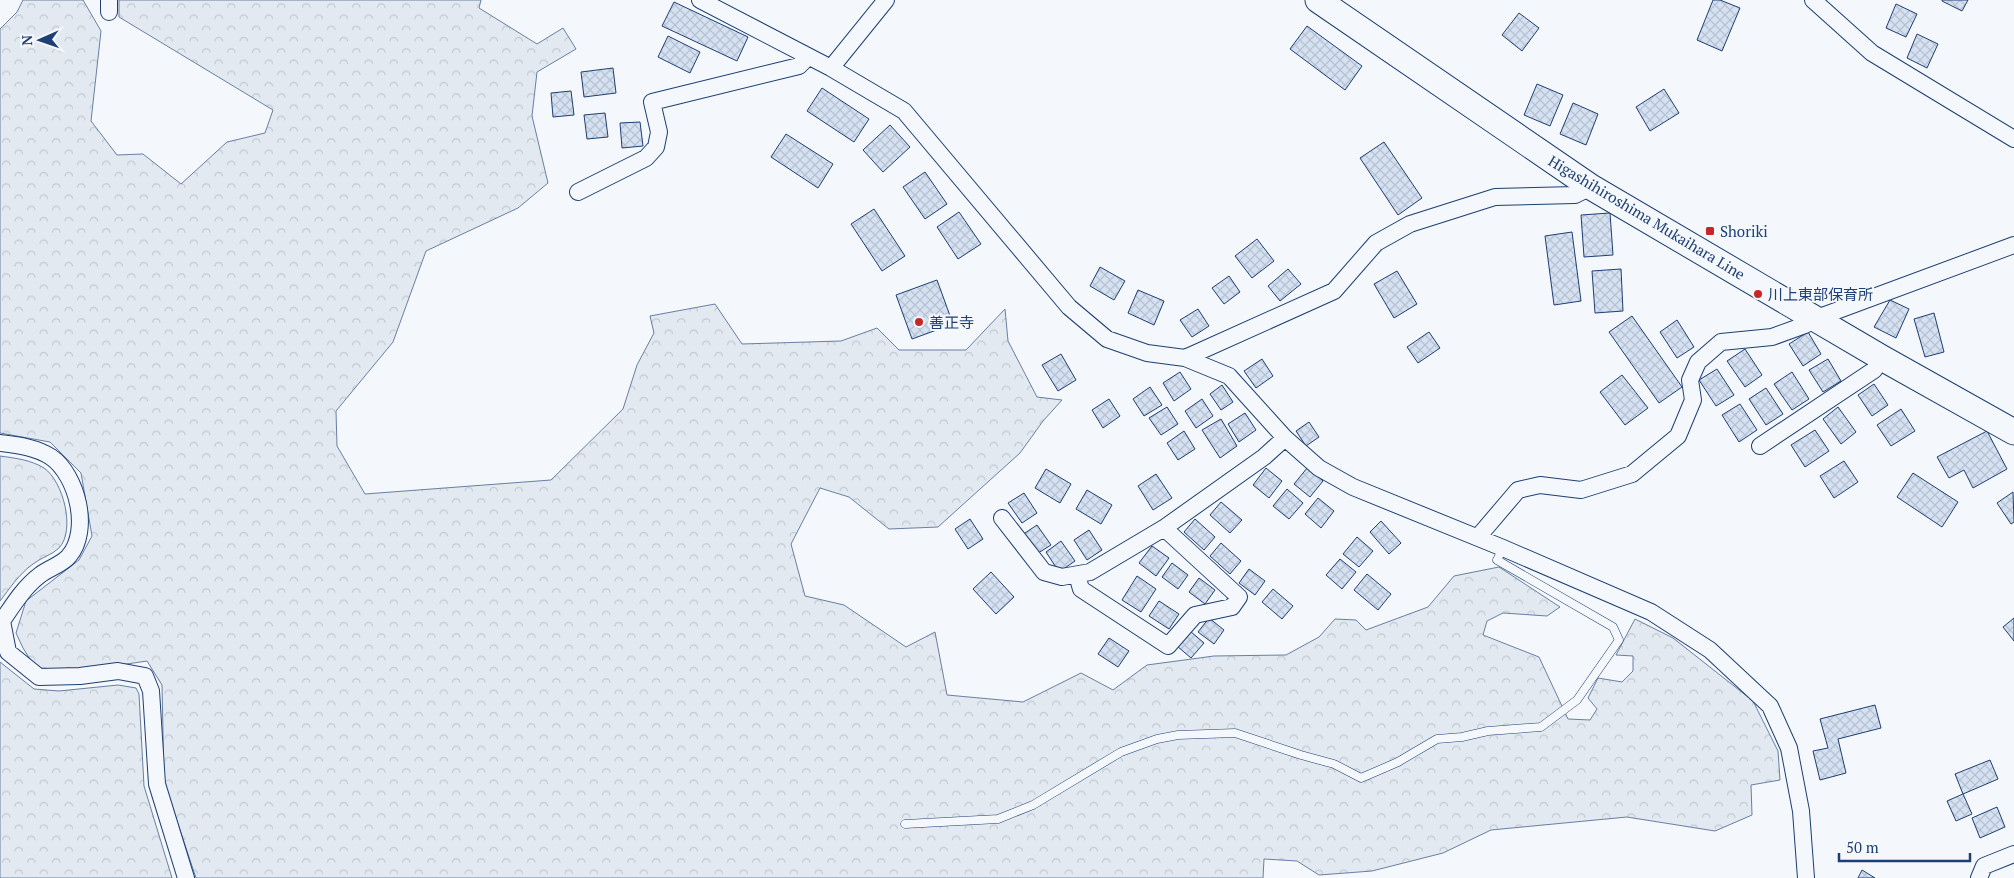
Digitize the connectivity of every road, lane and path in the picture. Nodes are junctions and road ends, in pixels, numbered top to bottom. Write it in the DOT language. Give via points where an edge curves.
graph roads {
  1 [pos="700,0"];
  2 [pos="886,0"];
  3 [pos="1318,0"];
  4 [pos="1813,0"];
  5 [pos="808,57"];
  6 [pos="831,68"];
  7 [pos="2014,139"];
  8 [pos="1590,187"];
  9 [pos="578,192"];
  10 [pos="2014,245"];
  11 [pos="1817,318"];
  12 [pos="1185,358"];
  13 [pos="1882,358"];
  14 [pos="2014,432"];
  15 [pos="1285,438"];
  16 [pos="0,443"];
  17 [pos="1760,446"];
  18 [pos="1002,518"];
  19 [pos="1164,528"];
  20 [pos="1478,538"];
  21 [pos="1503,548"];
  22 [pos="1077,575"];
  23 [pos="905,824"];
  24 [pos="2014,854"];
  25 [pos="186,878"];
  26 [pos="1806,878"];
  27 [pos="1979,878"];
  1 -- 5 [label="street"];
  2 -- 6 [label="street"];
  3 -- 8 [label="main road, Higashihiroshima Mukaihara Line"];
  4 -- 7 [label="street" via="1872,53"];
  5 -- 6 [label="street"];
  5 -- 9 [label="street" via="799,66 652,102 659,132 656,147 646,158"];
  6 -- 12 [label="street" via="904,111 1069,307 1107,339 1147,353"];
  8 -- 11 [label="main road, Higashihiroshima Mukaihara Line"];
  8 -- 12 [label="street" via="1575,195 1495,197 1410,224 1376,243 1334,291"];
  10 -- 11 [label="street"];
  11 -- 13 [label="main road, Higashihiroshima Mukaihara Line"];
  11 -- 20 [label="street" via="1772,337 1721,342 1698,362 1690,380 1693,400 1678,436 1632,474 1581,490 1540,485 1518,490"];
  12 -- 15 [label="street" via="1229,376"];
  13 -- 14 [label="main road, Higashihiroshima Mukaihara Line"];
  13 -- 17 [label="street" via="1874,370"];
  15 -- 19 [label="street" via="1264,458"];
  15 -- 20 [label="street" via="1319,468 1354,487"];
  16 -- 25 [label="street" via="26,447 50,456 65,469 81,520 79,538 69,557 40,574 23,590 2,622 8,652 39,677 118,672 145,676 151,691 157,784"];
  18 -- 22 [label="street" via="1044,572 1062,577"];
  19 -- 22 [label="street" via="1090,572"];
  19 -- 22 [label="street" via="1239,597 1232,607 1195,615 1168,646 1081,589"];
  20 -- 21 [label="street"];
  21 -- 23 [label="lane" via="1497,560 1614,628 1619,640 1577,700 1542,727 1436,739 1398,762 1361,778 1334,764 1235,733 1178,735 1121,752 1033,805 998,819"];
  21 -- 26 [label="street" via="1651,612 1710,650 1770,706 1789,748 1801,811"];
  24 -- 27 [label="street" via="1984,866"];
}
